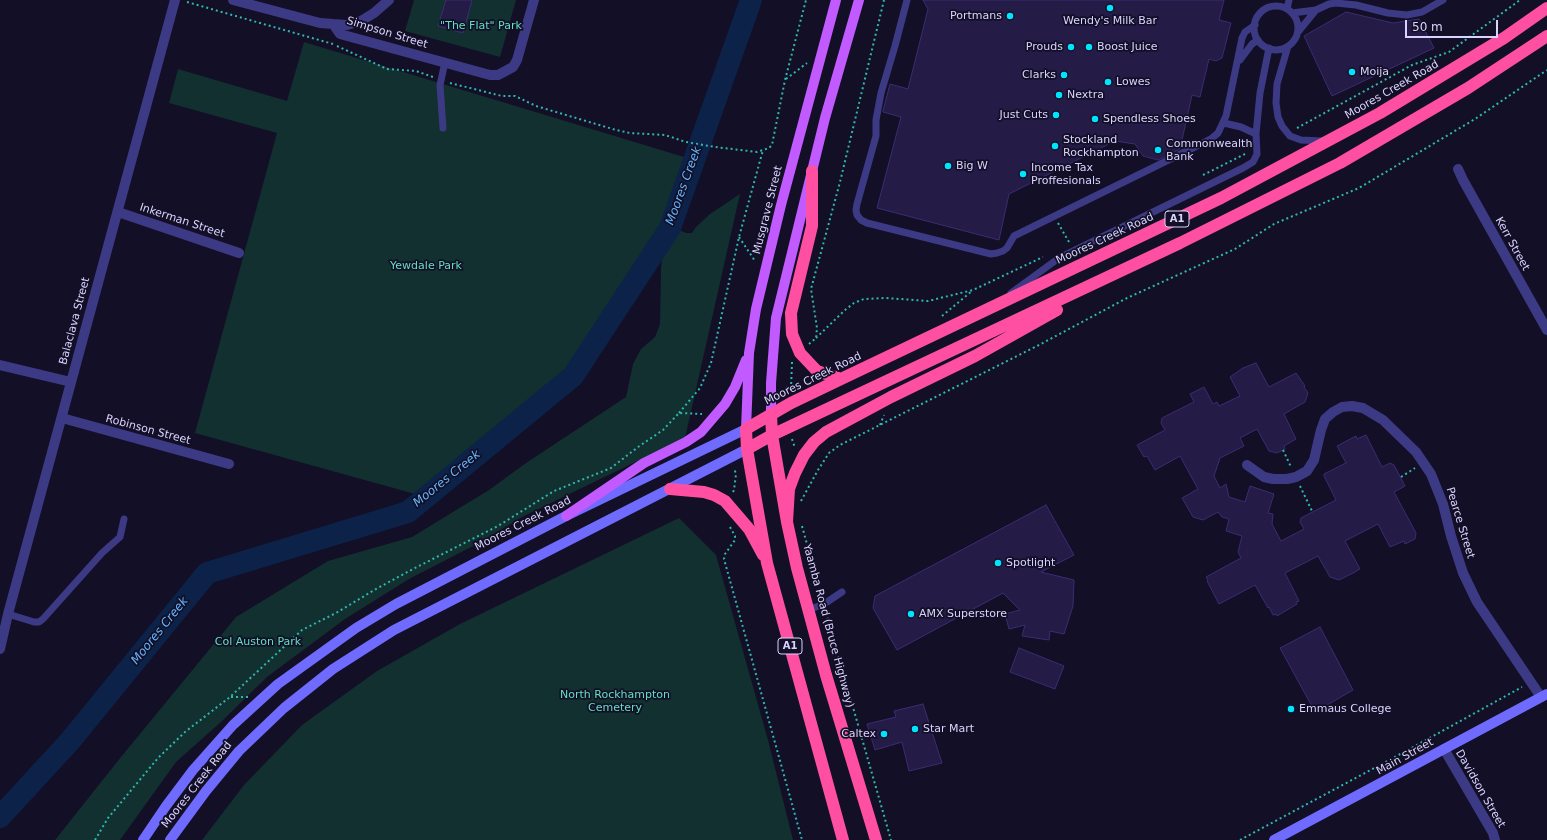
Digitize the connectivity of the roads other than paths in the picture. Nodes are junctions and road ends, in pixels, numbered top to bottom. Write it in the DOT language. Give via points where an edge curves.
graph roads {
  1 [pos="175,0"];
  2 [pos="232,0"];
  3 [pos="390,0"];
  4 [pos="534,0"];
  5 [pos="836,0"];
  6 [pos="859,0"];
  7 [pos="907,0"];
  8 [pos="1289,0"];
  9 [pos="1443,0"];
  10 [pos="1547,8"];
  11 [pos="1316,10"];
  12 [pos="1290,11"];
  13 [pos="333,24"];
  14 [pos="1255,25"];
  15 [pos="1298,32"];
  16 [pos="1547,36"];
  17 [pos="1258,40"];
  18 [pos="1288,46"];
  19 [pos="1269,48"];
  20 [pos="1238,61"];
  21 [pos="444,62"];
  22 [pos="1224,123"];
  23 [pos="443,128"];
  24 [pos="1256,134"];
  25 [pos="1328,141"];
  26 [pos="1458,169"];
  27 [pos="812,171"];
  28 [pos="118,212"];
  29 [pos="239,253"];
  30 [pos="1147,259"];
  31 [pos="997,304"];
  32 [pos="1547,330"];
  33 [pos="749,353"];
  34 [pos="0,364"];
  35 [pos="841,379"];
  36 [pos="71,382"];
  37 [pos="771,414"];
  38 [pos="62,418"];
  39 [pos="746,429"];
  40 [pos="772,435"];
  41 [pos="747,449"];
  42 [pos="229,464"];
  43 [pos="1247,465"];
  44 [pos="670,489"];
  45 [pos="566,516"];
  46 [pos="124,518"];
  47 [pos="787,522"];
  48 [pos="767,563"];
  49 [pos="842,592"];
  50 [pos="808,610"];
  51 [pos="8,614"];
  52 [pos="0,649"];
  53 [pos="1544,695"];
  54 [pos="1444,749"];
  55 [pos="1278,839"];
  56 [pos="143,840"];
  57 [pos="170,840"];
  58 [pos="843,840"];
  59 [pos="876,840"];
  60 [pos="1495,840"];
  1 -- 28 [label="street, Balaclava Street"];
  2 -- 13 [label="street, Simpson Street" via="320,23"];
  3 -- 13 [label="street" via="361,21 347,25"];
  4 -- 21 [label="street, Simpson Street" via="513,67 490,75"];
  5 -- 33 [label="main road, Musgrave Street" via="781,205 756,309"];
  6 -- 27 [label="main road"];
  7 -- 22 [label="lane" via="881,93 876,136 857,204 857,215 868,223 991,254 1003,251 1014,236 1211,139"];
  8 -- 12 [label="lane"];
  9 -- 11 [label="lane" via="1422,12 1407,15 1336,3"];
  10 -- 25 [label="highway, Moores Creek Road / A1" via="1442,77"];
  11 -- 12 [label="lane"];
  11 -- 15 [label="lane"];
  12 -- 14 [label="lane" via="1280,6 1267,8 1257,18"];
  12 -- 15 [label="lane" via="1296,19"];
  13 -- 21 [label="street, Simpson Street" via="340,34"];
  14 -- 17 [label="lane"];
  14 -- 20 [label="lane" via="1245,32 1242,38"];
  15 -- 18 [label="lane"];
  16 -- 30 [label="highway, Moores Creek Road / A1" via="1468,88 1340,163"];
  17 -- 19 [label="lane"];
  17 -- 20 [label="lane"];
  18 -- 19 [label="lane"];
  18 -- 25 [label="lane" via="1277,84 1278,117 1290,136 1301,140"];
  19 -- 24 [label="lane" via="1260,93"];
  20 -- 22 [label="lane"];
  21 -- 23 [label="lane" via="440,85"];
  22 -- 24 [label="lane"];
  24 -- 31 [label="lane" via="1257,154 1253,162 1059,258"];
  25 -- 31 [label="highway, Moores Creek Road / A1" via="1221,198"];
  26 -- 32 [label="street, Kerr Street"];
  27 -- 35 [label="highway" via="812,226 791,313 792,334 800,353 817,370"];
  27 -- 37 [label="main road" via="776,318"];
  28 -- 29 [label="street, Inkerman Street"];
  28 -- 36 [label="street, Balaclava Street"];
  30 -- 40 [label="highway, Moores Creek Road / A1"];
  30 -- 47 [label="highway, A1" via="975,356 826,432 814,442 794,473 789,489"];
  31 -- 35 [label="highway, Moores Creek Road / A1"];
  33 -- 39 [label="main road, Musgrave Street"];
  33 -- 45 [label="main road" via="726,404 701,432 644,463"];
  34 -- 36 [label="street"];
  35 -- 37 [label="highway, Moores Creek Road / A1"];
  36 -- 38 [label="street, Balaclava Street"];
  37 -- 39 [label="highway, Moores Creek Road / A1"];
  37 -- 40 [label="highway, Yaamba Road (Bruce Highway) / A1"];
  38 -- 42 [label="street, Robinson Street"];
  38 -- 51 [label="street, Balaclava Street"];
  39 -- 41 [label="highway, A1"];
  39 -- 45 [label="main road, Moores Creek Road"];
  40 -- 41 [label="highway, Moores Creek Road / A1"];
  40 -- 47 [label="highway, Yaamba Road (Bruce Highway) / A1"];
  41 -- 44 [label="main road, Moores Creek Road"];
  41 -- 48 [label="highway, A1"];
  43 -- 53 [label="street, Pearce Street" via="1264,477 1296,477 1308,471 1314,460 1325,419 1333,412 1342,407 1352,406 1362,408 1383,420 1416,452 1430,474 1443,504 1463,573 1477,602 1531,681"];
  44 -- 48 [label="highway" via="704,492 724,501 749,529"];
  44 -- 57 [label="main road, Moores Creek Road" via="394,630 333,669 284,708 239,751"];
  45 -- 56 [label="main road, Moores Creek Road" via="396,604 356,628 278,684 233,725 193,770"];
  46 -- 51 [label="lane" via="120,537 102,553 43,619 34,622"];
  47 -- 50 [label="highway, Yaamba Road (Bruce Highway) / A1"];
  48 -- 58 [label="highway, A1"];
  49 -- 50 [label="lane" via="824,604"];
  50 -- 59 [label="highway, Yaamba Road (Bruce Highway) / A1"];
  51 -- 52 [label="street, Balaclava Street"];
  53 -- 54 [label="main road, Main Street"];
  54 -- 55 [label="main road, Main Street"];
  54 -- 60 [label="street, Davidson Street"];
}
